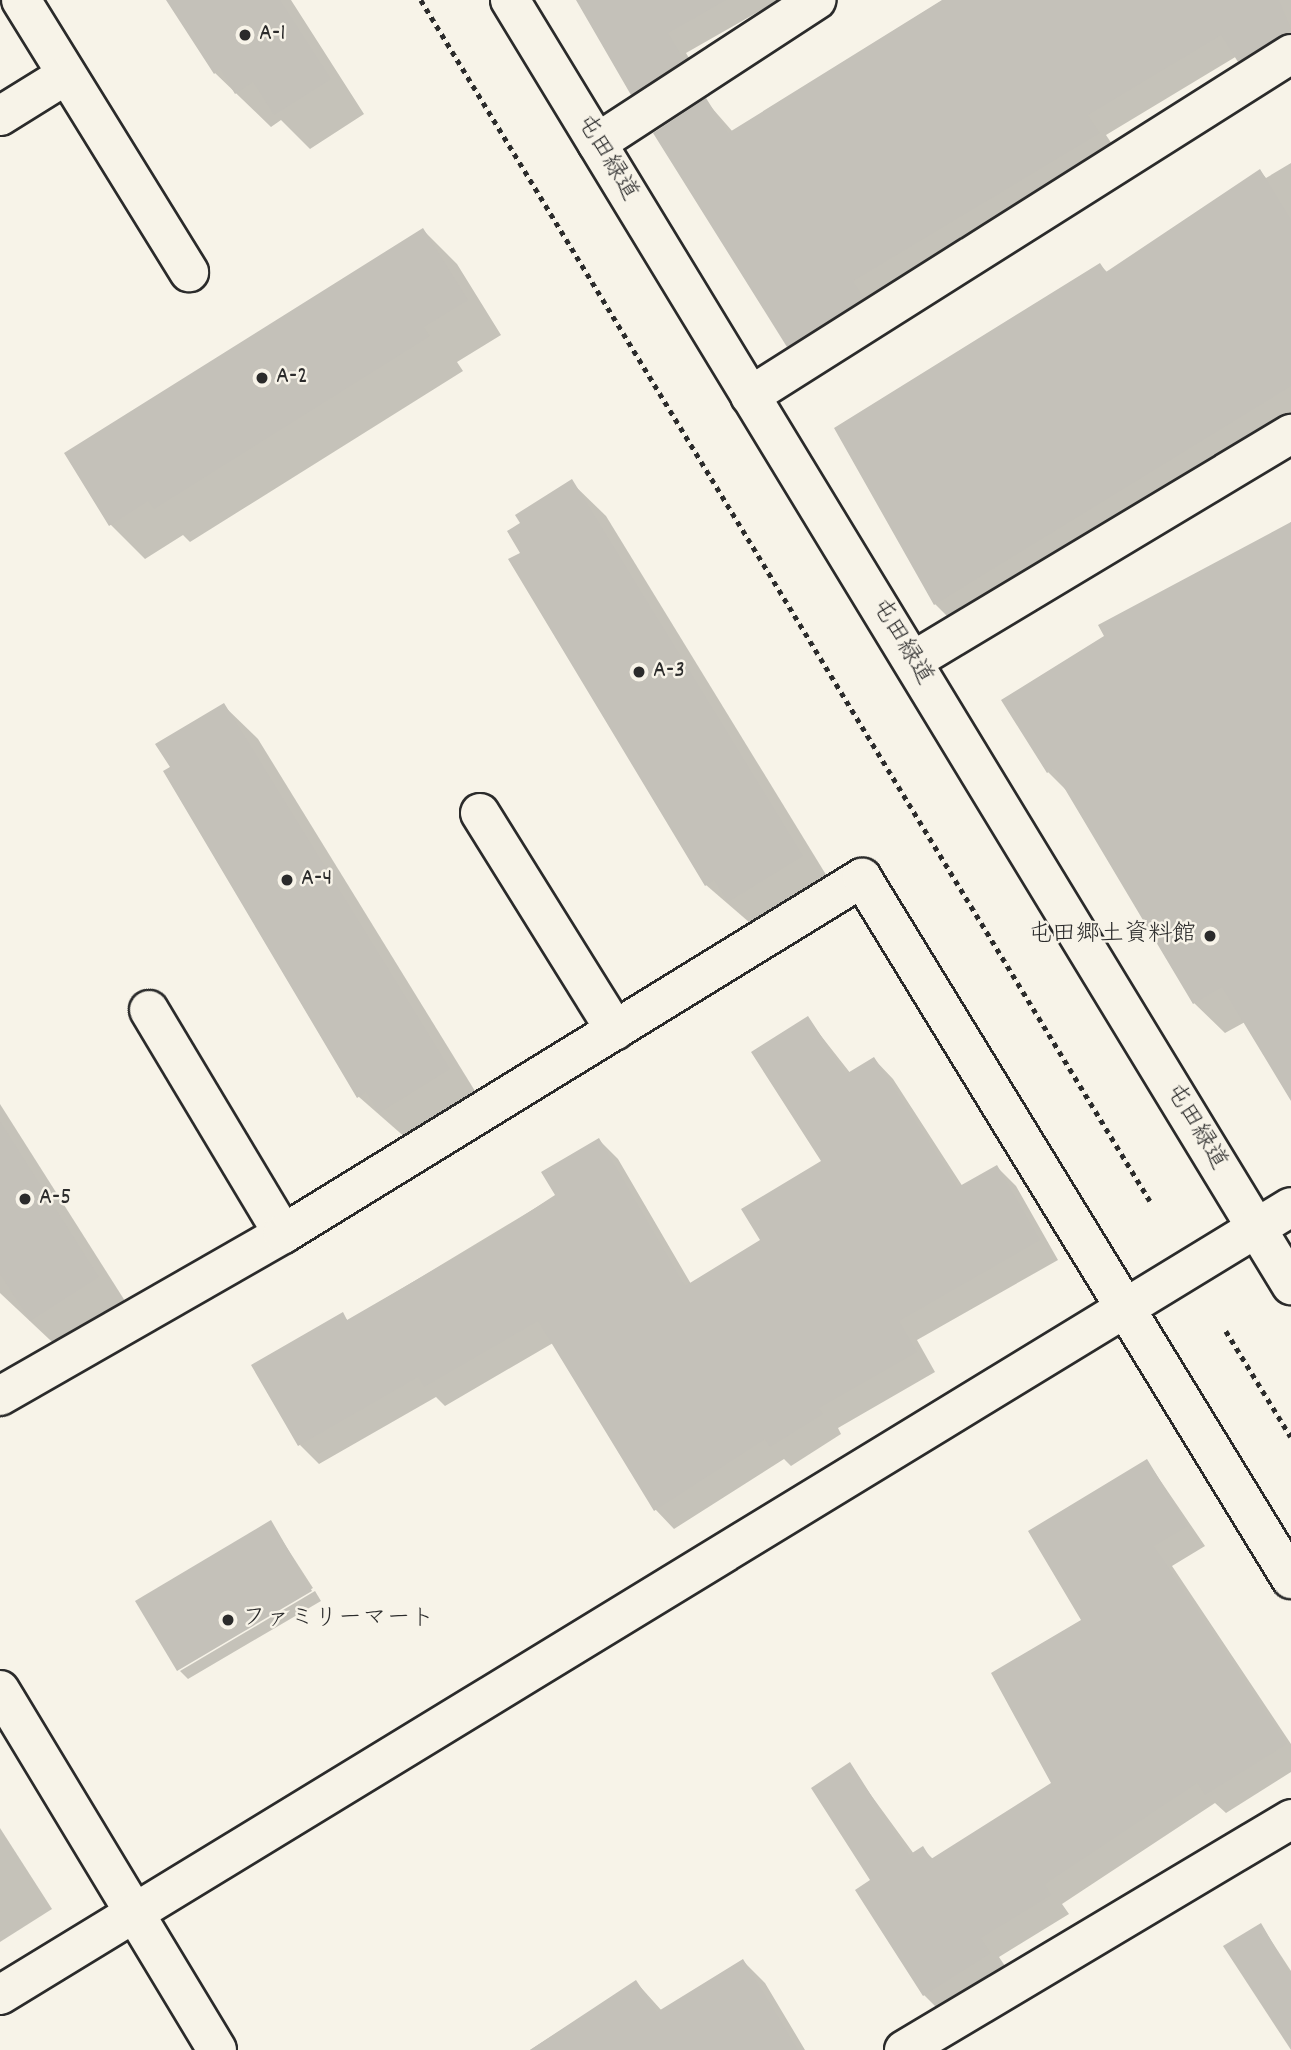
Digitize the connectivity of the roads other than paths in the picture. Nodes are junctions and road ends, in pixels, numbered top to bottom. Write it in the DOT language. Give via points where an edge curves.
graph roads {
  1 [pos="21,0"];
  2 [pos="510,0"];
  3 [pos="816,0"];
  4 [pos="1291,54"];
  5 [pos="66,75"];
  6 [pos="0,116"];
  7 [pos="597,143"];
  8 [pos="189,272"];
  9 [pos="750,396"];
  10 [pos="1291,434"];
  11 [pos="913,661"];
  12 [pos="480,813"];
  13 [pos="149,1010"];
  14 [pos="615,1030"];
  15 [pos="1291,1207"];
  16 [pos="1255,1228"];
  17 [pos="283,1234"];
  18 [pos="1291,1285"];
  19 [pos="1128,1308"];
  20 [pos="0,1396"];
  21 [pos="1291,1579"];
  22 [pos="0,1690"];
  23 [pos="1291,1819"];
  24 [pos="135,1913"];
  25 [pos="0,1995"];
  26 [pos="217,2050"];
  27 [pos="904,2050"];
  1 -- 5 [label="street"];
  2 -- 7 [label="street, 屯田緑道"];
  3 -- 7 [label="street"];
  4 -- 9 [label="street"];
  5 -- 6 [label="street"];
  5 -- 8 [label="street"];
  7 -- 9 [label="street, 屯田緑道"];
  9 -- 11 [label="street, 屯田緑道"];
  10 -- 11 [label="street"];
  11 -- 16 [label="street, 屯田緑道"];
  12 -- 14 [label="street"];
  13 -- 17 [label="street"];
  14 -- 17 [label="street"];
  14 -- 19 [label="street" via="862,878"];
  15 -- 16 [label="street"];
  16 -- 18 [label="street, 屯田緑道"];
  16 -- 19 [label="street"];
  17 -- 20 [label="street"];
  19 -- 21 [label="street"];
  19 -- 24 [label="street"];
  22 -- 24 [label="street"];
  23 -- 27 [label="street"];
  24 -- 25 [label="street"];
  24 -- 26 [label="street"];
}
